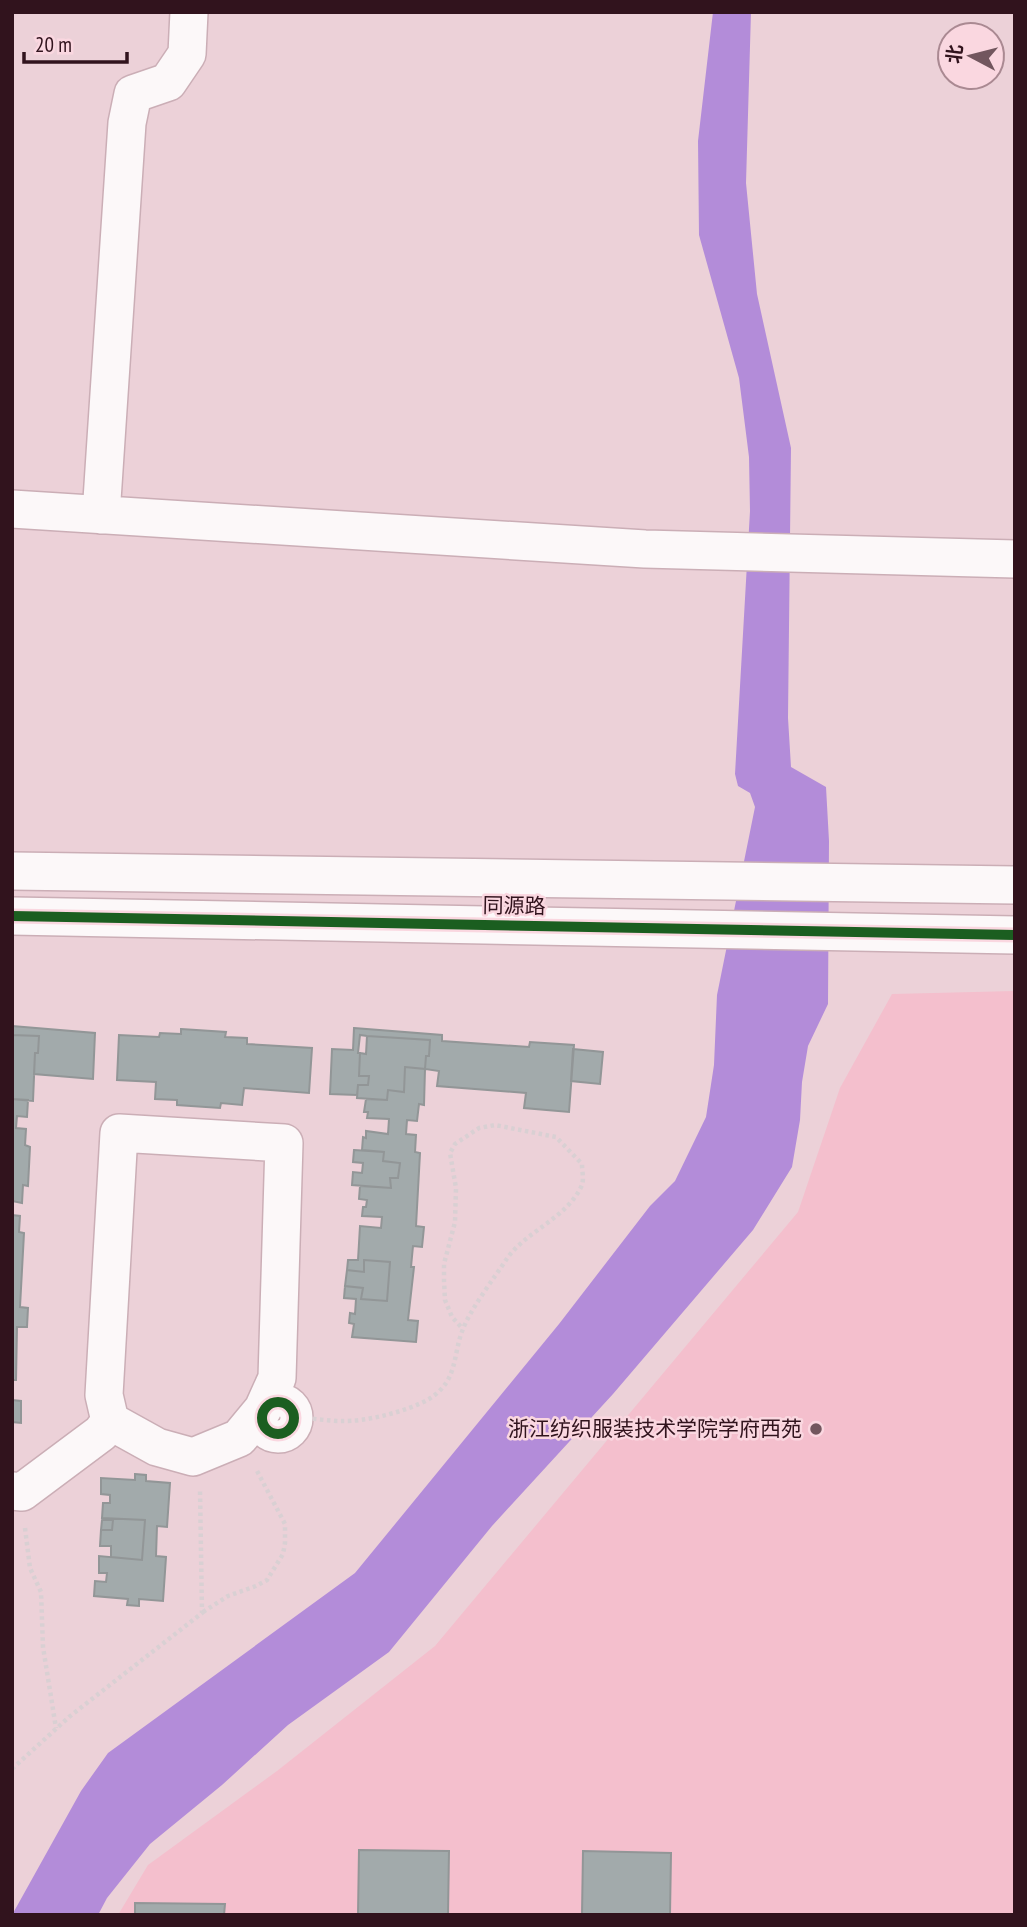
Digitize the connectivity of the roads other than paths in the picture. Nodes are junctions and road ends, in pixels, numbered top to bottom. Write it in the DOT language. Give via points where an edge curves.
graph roads {
  1 [pos="189,12"];
  2 [pos="12,509"];
  3 [pos="101,515"];
  4 [pos="1015,559"];
  5 [pos="12,871"];
  6 [pos="1015,885"];
  7 [pos="12,916"];
  8 [pos="1015,935"];
  9 [pos="110,1421"];
  10 [pos="17,1491"];
  1 -- 3 [label="street" via="187,54 168,82 133,94 127,123"];
  2 -- 3 [label="street"];
  3 -- 4 [label="street" via="645,549"];
  5 -- 6 [label="street, 同源路"];
  7 -- 8 [label="street, 同源路"];
  9 -- 9 [label="street" via="104,1371 120,1133 284,1143 275,1419 193,1457 157,1447"];
  9 -- 10 [label="street" via="101,1433"];
}
